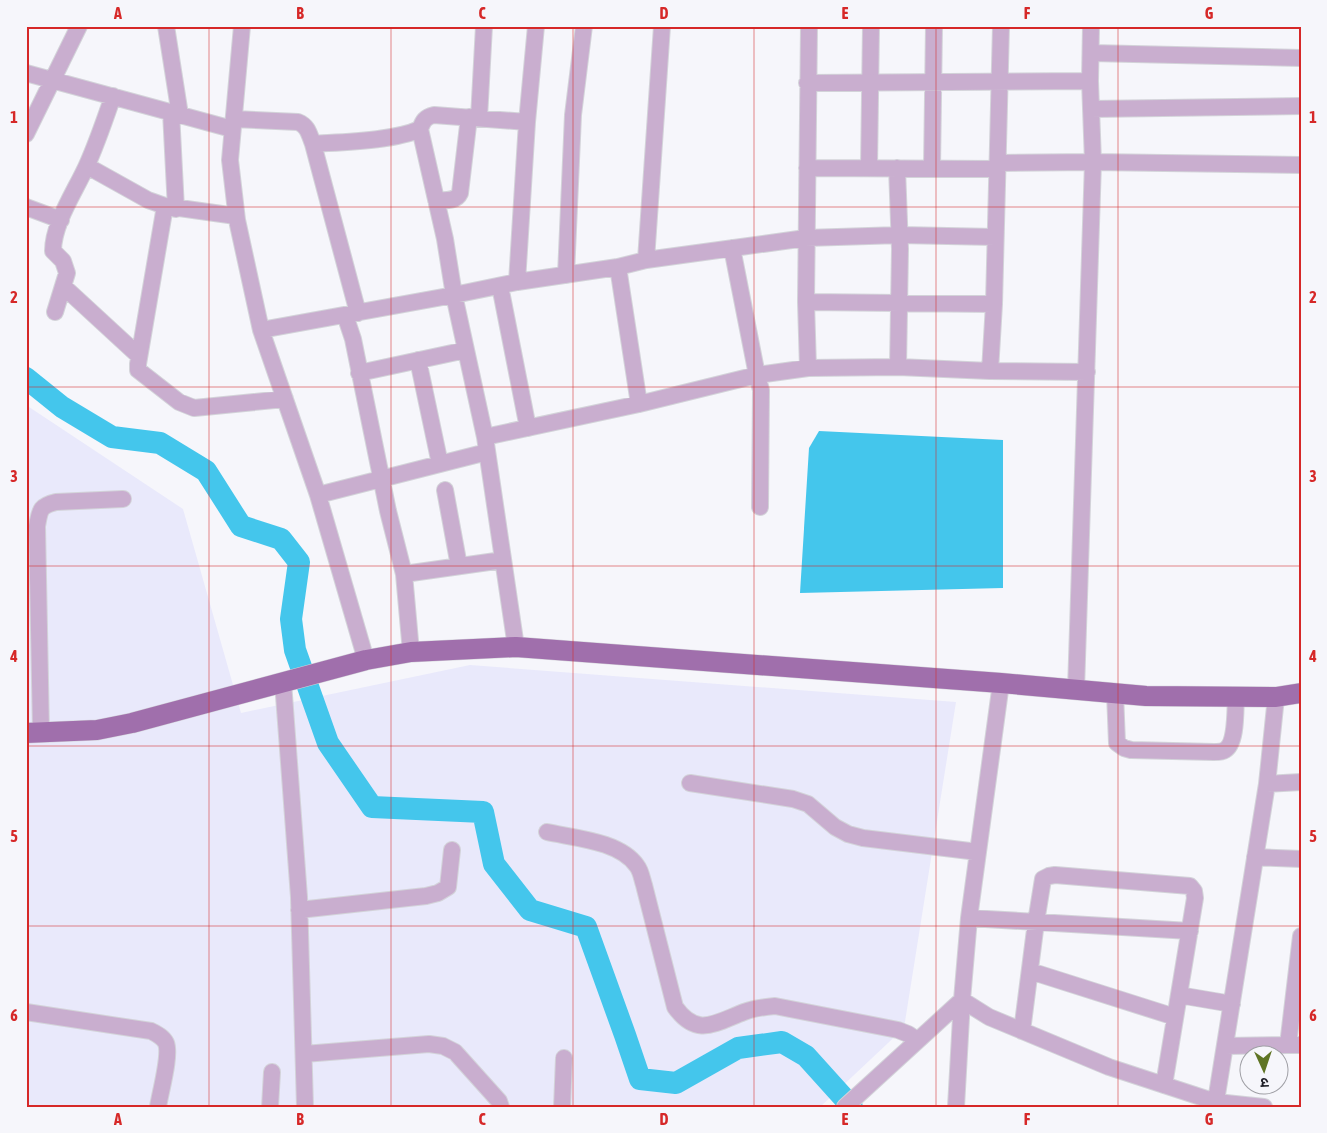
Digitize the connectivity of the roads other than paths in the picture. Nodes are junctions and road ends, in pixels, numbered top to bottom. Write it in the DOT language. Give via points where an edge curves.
graph roads {
  1 [pos="79,26"];
  2 [pos="166,26"];
  3 [pos="242,26"];
  4 [pos="484,26"];
  5 [pos="536,26"];
  6 [pos="584,26"];
  7 [pos="662,26"];
  8 [pos="809,26"];
  9 [pos="871,26"];
  10 [pos="934,26"];
  11 [pos="1001,26"];
  12 [pos="1091,26"];
  13 [pos="1091,53"];
  14 [pos="1301,58"];
  15 [pos="26,73"];
  16 [pos="52,80"];
  17 [pos="1090,81"];
  18 [pos="933,82"];
  19 [pos="1000,82"];
  20 [pos="807,83"];
  21 [pos="870,83"];
  22 [pos="113,96"];
  23 [pos="1301,106"];
  24 [pos="1091,109"];
  25 [pos="175,114"];
  26 [pos="474,118"];
  27 [pos="527,122"];
  28 [pos="233,124"];
  29 [pos="420,129"];
  30 [pos="26,134"];
  31 [pos="312,144"];
  32 [pos="1093,162"];
  33 [pos="1301,165"];
  34 [pos="87,166"];
  35 [pos="997,166"];
  36 [pos="807,168"];
  37 [pos="869,168"];
  38 [pos="897,168"];
  39 [pos="932,168"];
  40 [pos="436,200"];
  41 [pos="26,206"];
  42 [pos="171,208"];
  43 [pos="236,216"];
  44 [pos="61,220"];
  45 [pos="900,235"];
  46 [pos="995,237"];
  47 [pos="806,238"];
  48 [pos="732,248"];
  49 [pos="646,260"];
  50 [pos="618,267"];
  51 [pos="566,275"];
  52 [pos="517,282"];
  53 [pos="63,286"];
  54 [pos="500,286"];
  55 [pos="454,295"];
  56 [pos="806,302"];
  57 [pos="898,302"];
  58 [pos="994,304"];
  59 [pos="56,312"];
  60 [pos="352,314"];
  61 [pos="261,330"];
  62 [pos="466,350"];
  63 [pos="139,356"];
  64 [pos="418,360"];
  65 [pos="898,367"];
  66 [pos="808,368"];
  67 [pos="990,371"];
  68 [pos="1087,372"];
  69 [pos="359,373"];
  70 [pos="757,375"];
  71 [pos="285,399"];
  72 [pos="639,404"];
  73 [pos="528,428"];
  74 [pos="486,445"];
  75 [pos="440,464"];
  76 [pos="381,478"];
  77 [pos="445,490"];
  78 [pos="318,495"];
  79 [pos="123,499"];
  80 [pos="760,507"];
  81 [pos="503,560"];
  82 [pos="459,566"];
  83 [pos="404,574"];
  84 [pos="516,647"];
  85 [pos="412,652"];
  86 [pos="366,660"];
  87 [pos="289,680"];
  88 [pos="1001,683"];
  89 [pos="1076,690"];
  90 [pos="1115,693"];
  91 [pos="1301,693"];
  92 [pos="1236,696"];
  93 [pos="1276,697"];
  94 [pos="33,732"];
  95 [pos="1301,782"];
  96 [pos="690,783"];
  97 [pos="1267,784"];
  98 [pos="547,832"];
  99 [pos="452,850"];
  100 [pos="978,852"];
  101 [pos="1255,857"];
  102 [pos="1301,859"];
  103 [pos="299,910"];
  104 [pos="969,918"];
  105 [pos="1036,922"];
  106 [pos="1190,931"];
  107 [pos="1301,936"];
  108 [pos="1030,971"];
  109 [pos="1179,995"];
  110 [pos="962,1000"];
  111 [pos="1232,1004"];
  112 [pos="26,1012"];
  113 [pos="1175,1017"];
  114 [pos="1022,1031"];
  115 [pos="917,1040"];
  116 [pos="1294,1045"];
  117 [pos="1225,1046"];
  118 [pos="304,1054"];
  119 [pos="564,1058"];
  120 [pos="272,1072"];
  121 [pos="1164,1085"];
  122 [pos="1216,1104"];
  123 [pos="158,1107"];
  124 [pos="270,1107"];
  125 [pos="305,1107"];
  126 [pos="501,1107"];
  127 [pos="562,1107"];
  128 [pos="846,1107"];
  129 [pos="956,1107"];
  130 [pos="1264,1107"];
  1 -- 16 [label="street"];
  2 -- 25 [label="street"];
  3 -- 28 [label="street"];
  4 -- 26 [label="street"];
  5 -- 27 [label="street"];
  6 -- 51 [label="street" via="573,114"];
  7 -- 49 [label="street"];
  8 -- 20 [label="street"];
  9 -- 21 [label="street"];
  10 -- 18 [label="street"];
  11 -- 19 [label="street"];
  12 -- 13 [label="street"];
  13 -- 14 [label="street"];
  13 -- 17 [label="street"];
  15 -- 16 [label="street"];
  16 -- 22 [label="street"];
  16 -- 30 [label="street"];
  17 -- 19 [label="street"];
  17 -- 24 [label="street"];
  18 -- 19 [label="street"];
  18 -- 21 [label="street"];
  18 -- 39 [label="street"];
  19 -- 35 [label="street"];
  20 -- 21 [label="street"];
  20 -- 36 [label="street"];
  21 -- 37 [label="street"];
  22 -- 25 [label="street"];
  22 -- 34 [label="street"];
  23 -- 24 [label="street"];
  24 -- 32 [label="street"];
  25 -- 28 [label="street"];
  25 -- 42 [label="street"];
  26 -- 27 [label="street"];
  26 -- 29 [label="street" via="434,115 424,120"];
  26 -- 40 [label="street" via="458,198"];
  27 -- 52 [label="street"];
  28 -- 31 [label="street" via="298,122 308,130"];
  28 -- 43 [label="street" via="230,160"];
  29 -- 31 [label="street" via="390,136"];
  29 -- 40 [label="street"];
  31 -- 60 [label="street"];
  32 -- 33 [label="street"];
  32 -- 35 [label="street"];
  32 -- 68 [label="street"];
  34 -- 42 [label="street" via="148,200"];
  34 -- 44 [label="street"];
  35 -- 39 [label="street"];
  35 -- 46 [label="street"];
  36 -- 37 [label="street"];
  36 -- 47 [label="street"];
  37 -- 38 [label="street"];
  38 -- 39 [label="street"];
  38 -- 45 [label="street"];
  40 -- 55 [label="street"];
  41 -- 44 [label="street"];
  42 -- 43 [label="street"];
  42 -- 63 [label="street"];
  43 -- 61 [label="street"];
  44 -- 53 [label="street" via="53,244 54,251 66,267"];
  45 -- 46 [label="street"];
  45 -- 47 [label="street"];
  45 -- 57 [label="street"];
  46 -- 58 [label="street"];
  47 -- 48 [label="street"];
  47 -- 56 [label="street"];
  48 -- 49 [label="street"];
  48 -- 70 [label="street"];
  49 -- 50 [label="street"];
  50 -- 51 [label="street"];
  50 -- 72 [label="street"];
  51 -- 52 [label="street"];
  52 -- 54 [label="street"];
  53 -- 59 [label="street"];
  53 -- 63 [label="street"];
  54 -- 55 [label="street"];
  54 -- 73 [label="street"];
  55 -- 60 [label="street"];
  55 -- 62 [label="street"];
  56 -- 57 [label="street"];
  56 -- 66 [label="street"];
  57 -- 58 [label="street"];
  57 -- 65 [label="street"];
  58 -- 67 [label="street"];
  60 -- 61 [label="street"];
  60 -- 69 [label="street"];
  61 -- 71 [label="street"];
  62 -- 64 [label="street"];
  62 -- 74 [label="street"];
  63 -- 71 [label="street" via="138,370 142,375 186,406 204,408"];
  64 -- 69 [label="street"];
  64 -- 75 [label="street"];
  65 -- 66 [label="street"];
  65 -- 67 [label="street"];
  66 -- 70 [label="street"];
  67 -- 68 [label="street"];
  68 -- 89 [label="street"];
  69 -- 76 [label="street"];
  70 -- 72 [label="street"];
  70 -- 80 [label="street" via="761,390"];
  71 -- 78 [label="street"];
  72 -- 73 [label="street"];
  73 -- 74 [label="street"];
  74 -- 75 [label="street"];
  74 -- 81 [label="street"];
  75 -- 76 [label="street"];
  76 -- 78 [label="street"];
  76 -- 83 [label="street"];
  77 -- 82 [label="street"];
  78 -- 86 [label="street"];
  79 -- 94 [label="street" via="56,502 45,504 41,510 37,526"];
  81 -- 82 [label="street"];
  81 -- 84 [label="street"];
  82 -- 83 [label="street"];
  83 -- 85 [label="street"];
  84 -- 85 [label="main road"];
  84 -- 88 [label="main road"];
  85 -- 86 [label="main road"];
  86 -- 87 [label="main road"];
  87 -- 94 [label="main road" via="132,723 97,730"];
  87 -- 103 [label="street"];
  88 -- 89 [label="main road"];
  88 -- 100 [label="street"];
  89 -- 90 [label="main road"];
  90 -- 92 [label="main road"];
  90 -- 92 [label="street" via="1117,743 1131,750 1149,751 1224,751 1233,737"];
  91 -- 93 [label="main road"];
  92 -- 93 [label="main road"];
  93 -- 97 [label="street"];
  95 -- 97 [label="street"];
  96 -- 100 [label="street" via="793,799 808,804 835,827 863,838"];
  97 -- 101 [label="street"];
  98 -- 115 [label="street" via="625,853 638,867 675,1007 694,1025 706,1026 746,1011 774,1006 898,1030"];
  99 -- 103 [label="street" via="448,886 438,893"];
  100 -- 104 [label="street"];
  101 -- 102 [label="street"];
  101 -- 111 [label="street"];
  103 -- 118 [label="street"];
  104 -- 105 [label="street"];
  104 -- 110 [label="street"];
  105 -- 106 [label="street"];
  105 -- 106 [label="street" via="1043,879 1055,875 1190,886 1195,898"];
  105 -- 108 [label="street"];
  106 -- 109 [label="street"];
  107 -- 116 [label="street"];
  108 -- 113 [label="street"];
  108 -- 114 [label="street"];
  109 -- 111 [label="street"];
  109 -- 113 [label="street"];
  110 -- 114 [label="street" via="989,1017"];
  110 -- 115 [label="street"];
  110 -- 129 [label="street"];
  111 -- 117 [label="street"];
  112 -- 123 [label="street" via="151,1031 159,1035 166,1044 167,1056"];
  113 -- 121 [label="street"];
  114 -- 121 [label="street" via="1109,1067"];
  115 -- 128 [label="street"];
  116 -- 117 [label="street"];
  117 -- 122 [label="street"];
  118 -- 125 [label="street"];
  118 -- 126 [label="street" via="429,1044 443,1046 455,1052"];
  119 -- 127 [label="street"];
  120 -- 124 [label="street"];
  121 -- 122 [label="street"];
  122 -- 130 [label="street"];
}
